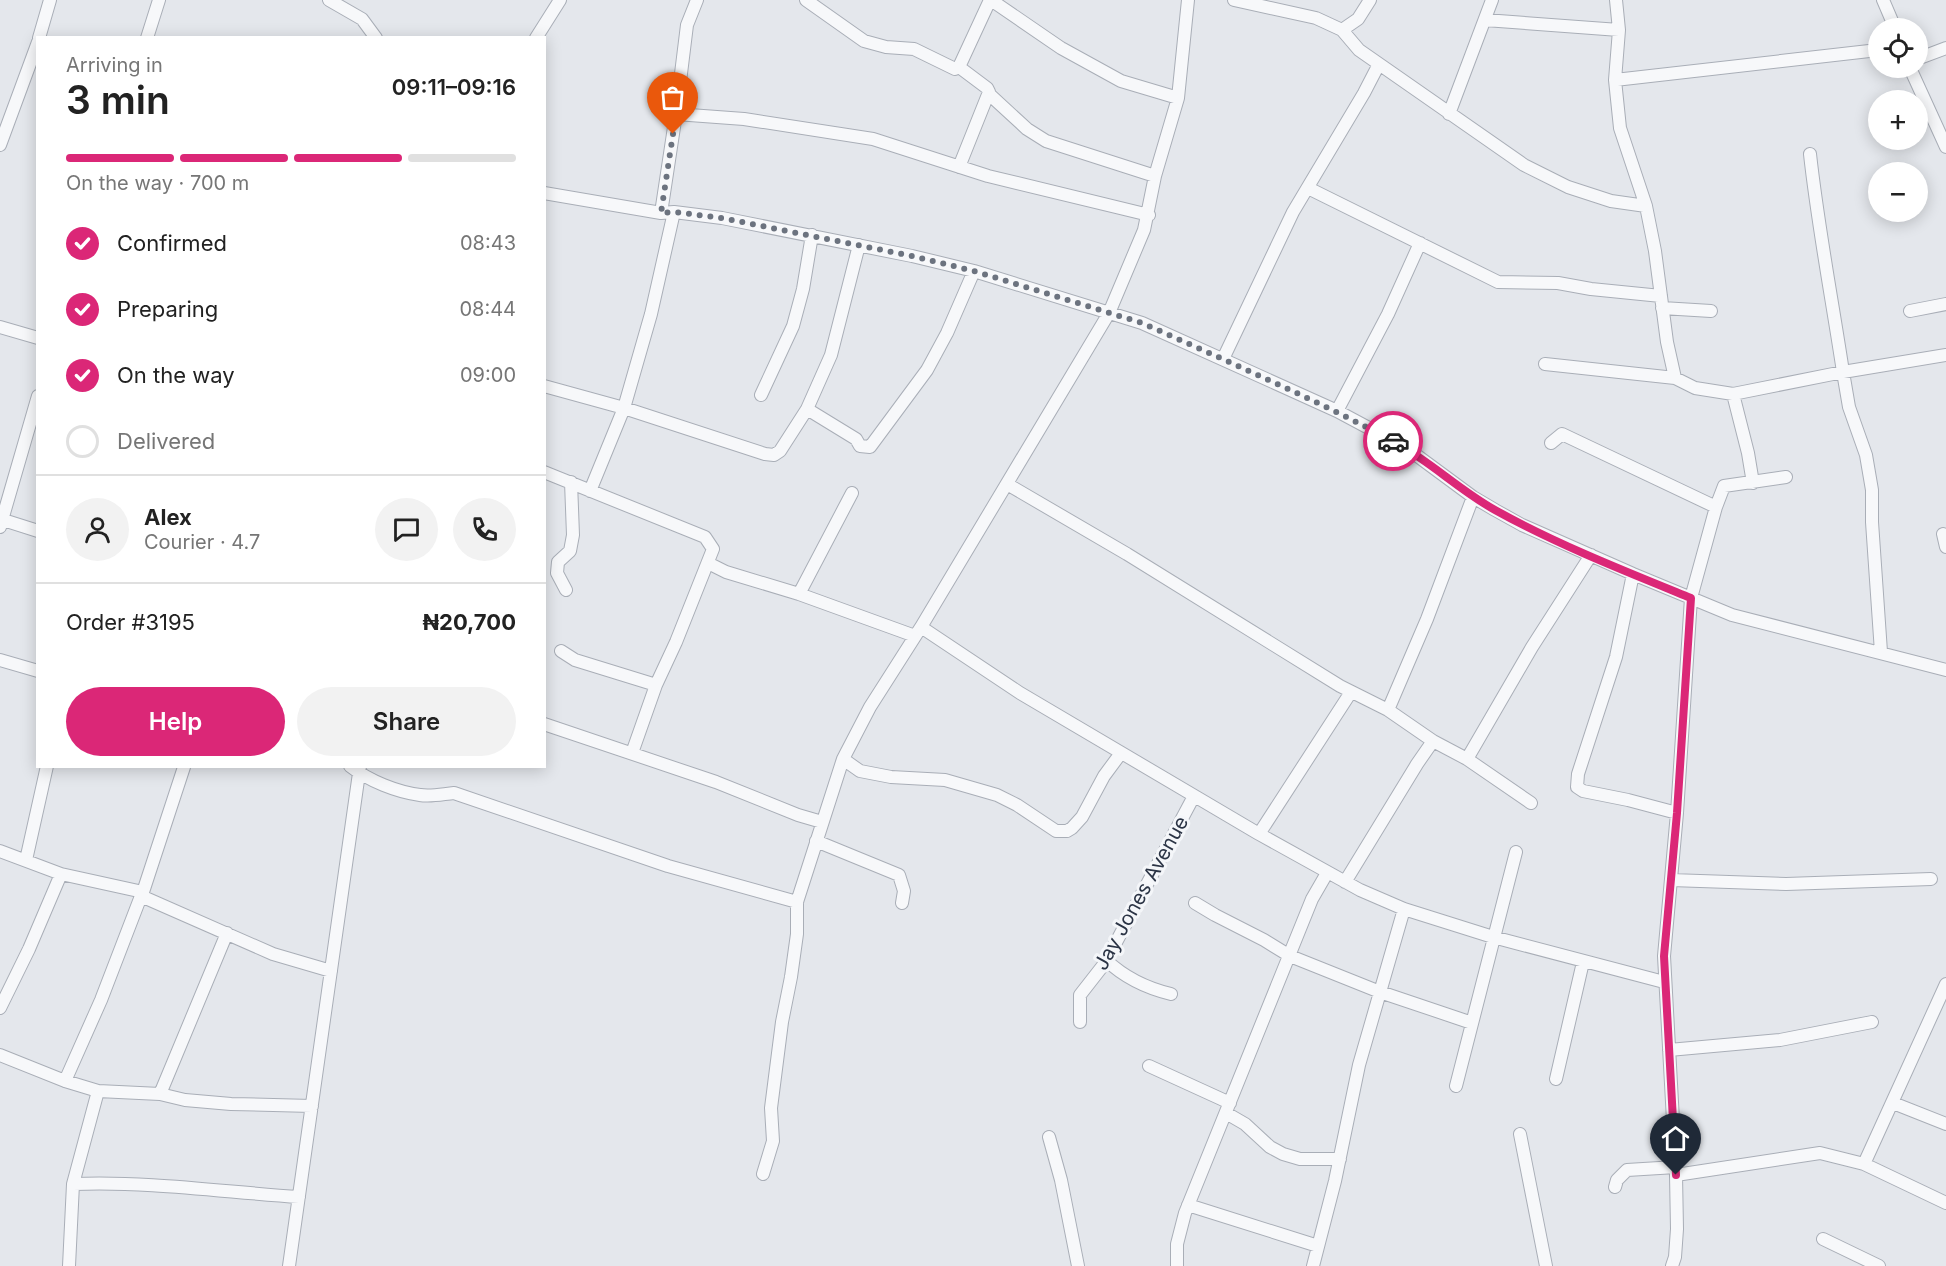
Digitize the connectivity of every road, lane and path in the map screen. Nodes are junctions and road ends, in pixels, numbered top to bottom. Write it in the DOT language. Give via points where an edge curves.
graph roads {
  1 [pos="50,0"];
  2 [pos="159,0"];
  3 [pos="329,0"];
  4 [pos="560,0"];
  5 [pos="697,0"];
  6 [pos="806,0"];
  7 [pos="991,0"];
  8 [pos="1188,0"];
  9 [pos="1234,0"];
  10 [pos="1370,0"];
  11 [pos="1492,0"];
  12 [pos="1616,0"];
  13 [pos="1883,0"];
  14 [pos="1891,18"];
  15 [pos="1485,20"];
  16 [pos="1342,30"];
  17 [pos="1619,30"];
  18 [pos="40,36"];
  19 [pos="148,36"];
  20 [pos="374,36"];
  21 [pos="537,36"];
  22 [pos="36,47"];
  23 [pos="1946,48"];
  24 [pos="1868,51"];
  25 [pos="1928,55"];
  26 [pos="1379,64"];
  27 [pos="959,67"];
  28 [pos="1915,78"];
  29 [pos="1615,80"];
  30 [pos="989,94"];
  31 [pos="1178,99"];
  32 [pos="676,114"];
  33 [pos="1449,114"];
  34 [pos="0,145"];
  35 [pos="1946,147"];
  36 [pos="1810,154"];
  37 [pos="959,167"];
  38 [pos="1155,176"];
  39 [pos="1308,188"];
  40 [pos="546,193"];
  41 [pos="1646,206"];
  42 [pos="674,212"];
  43 [pos="661,213"];
  44 [pos="1149,215"];
  45 [pos="812,235"];
  46 [pos="1420,243"];
  47 [pos="859,245"];
  48 [pos="974,271"];
  49 [pos="1661,302"];
  50 [pos="1946,304"];
  51 [pos="1711,310"];
  52 [pos="1910,311"];
  53 [pos="1109,313"];
  54 [pos="0,327"];
  55 [pos="36,337"];
  56 [pos="1946,355"];
  57 [pos="1223,359"];
  58 [pos="1545,364"];
  59 [pos="1843,372"];
  60 [pos="1675,378"];
  61 [pos="546,387"];
  62 [pos="1733,393"];
  63 [pos="761,395"];
  64 [pos="36,403"];
  65 [pos="624,408"];
  66 [pos="807,409"];
  67 [pos="1337,411"];
  68 [pos="1551,443"];
  69 [pos="546,473"];
  70 [pos="1786,477"];
  71 [pos="571,482"];
  72 [pos="1753,483"];
  73 [pos="1007,484"];
  74 [pos="590,490"];
  75 [pos="852,494"];
  76 [pos="1473,497"];
  77 [pos="1716,507"];
  78 [pos="1,522"];
  79 [pos="36,531"];
  80 [pos="1943,534"];
  81 [pos="1946,547"];
  82 [pos="1591,555"];
  83 [pos="708,563"];
  84 [pos="1634,574"];
  85 [pos="566,590"];
  86 [pos="799,594"];
  87 [pos="1691,598"];
  88 [pos="918,631"];
  89 [pos="561,651"];
  90 [pos="1881,652"];
  91 [pos="0,660"];
  92 [pos="36,670"];
  93 [pos="1946,670"];
  94 [pos="656,685"];
  95 [pos="1350,692"];
  96 [pos="1388,710"];
  97 [pos="546,725"];
  98 [pos="1433,741"];
  99 [pos="632,753"];
  100 [pos="1121,753"];
  101 [pos="843,759"];
  102 [pos="1467,759"];
  103 [pos="47,768"];
  104 [pos="184,768"];
  105 [pos="356,769"];
  106 [pos="1194,796"];
  107 [pos="1531,803"];
  108 [pos="1677,813"];
  109 [pos="822,822"];
  110 [pos="1259,834"];
  111 [pos="816,841"];
  112 [pos="0,851"];
  113 [pos="1516,852"];
  114 [pos="26,860"];
  115 [pos="1327,873"];
  116 [pos="61,874"];
  117 [pos="1931,879"];
  118 [pos="1671,880"];
  119 [pos="1345,882"];
  120 [pos="142,894"];
  121 [pos="797,902"];
  122 [pos="902,903"];
  123 [pos="1195,903"];
  124 [pos="1404,909"];
  125 [pos="227,933"];
  126 [pos="1493,937"];
  127 [pos="1290,956"];
  128 [pos="1106,960"];
  129 [pos="1583,962"];
  130 [pos="331,971"];
  131 [pos="1664,982"];
  132 [pos="1946,984"];
  133 [pos="1380,992"];
  134 [pos="1171,994"];
  135 [pos="0,1008"];
  136 [pos="1080,1022"];
  137 [pos="1872,1022"];
  138 [pos="1472,1023"];
  139 [pos="1669,1050"];
  140 [pos="0,1055"];
  141 [pos="1149,1066"];
  142 [pos="1556,1079"];
  143 [pos="65,1081"];
  144 [pos="1456,1086"];
  145 [pos="98,1091"];
  146 [pos="160,1094"];
  147 [pos="1893,1103"];
  148 [pos="312,1106"];
  149 [pos="1228,1108"];
  150 [pos="1946,1124"];
  151 [pos="1520,1134"];
  152 [pos="1049,1137"];
  153 [pos="1340,1160"];
  154 [pos="1864,1164"];
  155 [pos="1676,1171"];
  156 [pos="763,1174"];
  157 [pos="73,1184"];
  158 [pos="1615,1187"];
  159 [pos="299,1197"];
  160 [pos="1946,1203"];
  161 [pos="1188,1204"];
  162 [pos="1823,1239"];
  163 [pos="1317,1246"];
  164 [pos="69,1266"];
  165 [pos="289,1266"];
  166 [pos="1078,1266"];
  167 [pos="1177,1266"];
  168 [pos="1313,1266"];
  169 [pos="1546,1266"];
  170 [pos="1672,1266"];
  171 [pos="1879,1266"];
  1 -- 18 [label="street"];
  2 -- 19 [label="street"];
  3 -- 20 [label="street" via="362,20"];
  4 -- 21 [label="street"];
  5 -- 32 [label="street" via="687,25"];
  6 -- 27 [label="street" via="864,41 914,49 952,68"];
  7 -- 27 [label="street"];
  7 -- 31 [label="street" via="1061,48 1121,81"];
  8 -- 31 [label="street"];
  9 -- 16 [label="street" via="1311,16"];
  10 -- 16 [label="street" via="1358,19"];
  11 -- 15 [label="street"];
  12 -- 17 [label="street"];
  13 -- 14 [label="street"];
  15 -- 17 [label="street"];
  15 -- 33 [label="street"];
  16 -- 26 [label="street" via="1359,50"];
  17 -- 29 [label="street"];
  22 -- 34 [label="street"];
  23 -- 25 [label="street"];
  24 -- 29 [label="street"];
  26 -- 33 [label="street"];
  26 -- 39 [label="street"];
  27 -- 30 [label="street" via="987,88"];
  28 -- 35 [label="street"];
  29 -- 41 [label="street" via="1620,128"];
  30 -- 37 [label="street"];
  30 -- 38 [label="street" via="1046,141"];
  31 -- 38 [label="street"];
  32 -- 37 [label="street" via="744,119 873,139"];
  32 -- 43 [label="street"];
  33 -- 41 [label="street" via="1524,165 1568,188"];
  36 -- 59 [label="street" via="1817,221"];
  37 -- 44 [label="street"];
  38 -- 44 [label="street"];
  39 -- 46 [label="street"];
  39 -- 57 [label="street" via="1274,248"];
  40 -- 43 [label="street"];
  41 -- 49 [label="street"];
  42 -- 43 [label="street"];
  42 -- 45 [label="street"];
  42 -- 65 [label="street"];
  44 -- 53 [label="street"];
  45 -- 47 [label="street"];
  45 -- 63 [label="street" via="793,326"];
  46 -- 49 [label="street" via="1498,282 1558,283"];
  46 -- 67 [label="street"];
  47 -- 48 [label="street"];
  47 -- 66 [label="street" via="831,355"];
  48 -- 53 [label="street"];
  48 -- 66 [label="street" via="927,370 870,447 860,446 856,439"];
  49 -- 51 [label="street"];
  49 -- 60 [label="street"];
  50 -- 52 [label="street"];
  53 -- 57 [label="street" via="1142,323"];
  53 -- 73 [label="street"];
  54 -- 55 [label="street"];
  56 -- 59 [label="street"];
  57 -- 67 [label="street"];
  58 -- 60 [label="street"];
  59 -- 62 [label="street"];
  59 -- 90 [label="street" via="1872,490"];
  60 -- 62 [label="street" via="1695,388"];
  61 -- 65 [label="street"];
  62 -- 72 [label="street"];
  64 -- 78 [label="street"];
  65 -- 66 [label="street" via="774,455"];
  65 -- 74 [label="street"];
  67 -- 76 [label="street" via="1408,449"];
  68 -- 77 [label="street" via="1562,434"];
  69 -- 71 [label="street"];
  70 -- 72 [label="street"];
  71 -- 74 [label="street"];
  71 -- 85 [label="street" via="573,535 570,551 558,562 557,573"];
  72 -- 77 [label="street" via="1724,486"];
  73 -- 88 [label="street"];
  73 -- 95 [label="street"];
  74 -- 83 [label="street" via="705,537 713,549"];
  75 -- 86 [label="street"];
  76 -- 82 [label="street" via="1522,525"];
  76 -- 96 [label="street"];
  77 -- 87 [label="street"];
  78 -- 79 [label="street"];
  80 -- 81 [label="street"];
  82 -- 84 [label="street"];
  82 -- 102 [label="street"];
  83 -- 86 [label="street"];
  83 -- 94 [label="street"];
  84 -- 87 [label="street"];
  84 -- 108 [label="street" via="1616,657 1577,787"];
  86 -- 88 [label="street"];
  87 -- 90 [label="street" via="1732,615"];
  87 -- 108 [label="street"];
  88 -- 100 [label="street"];
  88 -- 101 [label="street"];
  89 -- 94 [label="street" via="575,660"];
  90 -- 93 [label="street"];
  91 -- 92 [label="street"];
  94 -- 99 [label="street"];
  95 -- 96 [label="street"];
  95 -- 110 [label="street"];
  96 -- 98 [label="street"];
  97 -- 99 [label="street"];
  98 -- 102 [label="street"];
  98 -- 119 [label="street"];
  99 -- 109 [label="street"];
  100 -- 101 [label="street" via="1082,817 1072,828 1061,831 997,795 945,780 860,771"];
  100 -- 106 [label="street"];
  101 -- 109 [label="street"];
  102 -- 107 [label="street"];
  103 -- 114 [label="street"];
  104 -- 120 [label="street"];
  105 -- 121 [label="street" via="386,786 422,795 454,793 668,867"];
  105 -- 130 [label="street"];
  106 -- 110 [label="street"];
  106 -- 128 [label="street, Jay Jones Avenue"];
  108 -- 118 [label="street"];
  109 -- 111 [label="street"];
  110 -- 115 [label="street"];
  111 -- 121 [label="street"];
  111 -- 122 [label="street" via="899,875 904,891"];
  112 -- 114 [label="street"];
  113 -- 126 [label="street"];
  114 -- 116 [label="street"];
  115 -- 119 [label="street"];
  115 -- 127 [label="street" via="1312,899"];
  116 -- 120 [label="street"];
  116 -- 135 [label="street"];
  117 -- 118 [label="street" via="1786,884"];
  118 -- 131 [label="street"];
  119 -- 124 [label="street"];
  120 -- 125 [label="street"];
  120 -- 143 [label="street"];
  121 -- 156 [label="street" via="797,934 771,1108 773,1141"];
  123 -- 127 [label="street"];
  124 -- 126 [label="street"];
  124 -- 133 [label="street"];
  125 -- 130 [label="street" via="273,954"];
  125 -- 146 [label="street"];
  126 -- 129 [label="street"];
  126 -- 138 [label="street"];
  127 -- 133 [label="street"];
  127 -- 149 [label="street"];
  128 -- 134 [label="street" via="1136,982"];
  128 -- 136 [label="street, Jay Jones Avenue" via="1080,995"];
  129 -- 131 [label="street"];
  129 -- 142 [label="street"];
  130 -- 148 [label="street"];
  131 -- 139 [label="street"];
  132 -- 147 [label="street"];
  133 -- 138 [label="street"];
  133 -- 153 [label="street" via="1359,1065"];
  137 -- 139 [label="street" via="1780,1040"];
  138 -- 144 [label="street"];
  139 -- 155 [label="street"];
  140 -- 143 [label="street"];
  141 -- 149 [label="street"];
  143 -- 145 [label="street"];
  145 -- 146 [label="street"];
  145 -- 157 [label="street"];
  146 -- 148 [label="street" via="185,1100"];
  147 -- 150 [label="street"];
  147 -- 154 [label="street"];
  148 -- 159 [label="street"];
  149 -- 153 [label="street" via="1283,1154 1300,1159"];
  149 -- 161 [label="street"];
  151 -- 169 [label="street"];
  152 -- 166 [label="street"];
  153 -- 163 [label="street"];
  154 -- 155 [label="street" via="1821,1153"];
  154 -- 160 [label="street"];
  155 -- 158 [label="street" via="1627,1170"];
  155 -- 170 [label="street" via="1677,1229"];
  157 -- 159 [label="street" via="161,1186"];
  157 -- 164 [label="street"];
  159 -- 165 [label="street"];
  161 -- 163 [label="street"];
  161 -- 167 [label="street"];
  162 -- 171 [label="street"];
  163 -- 168 [label="street"];
}
